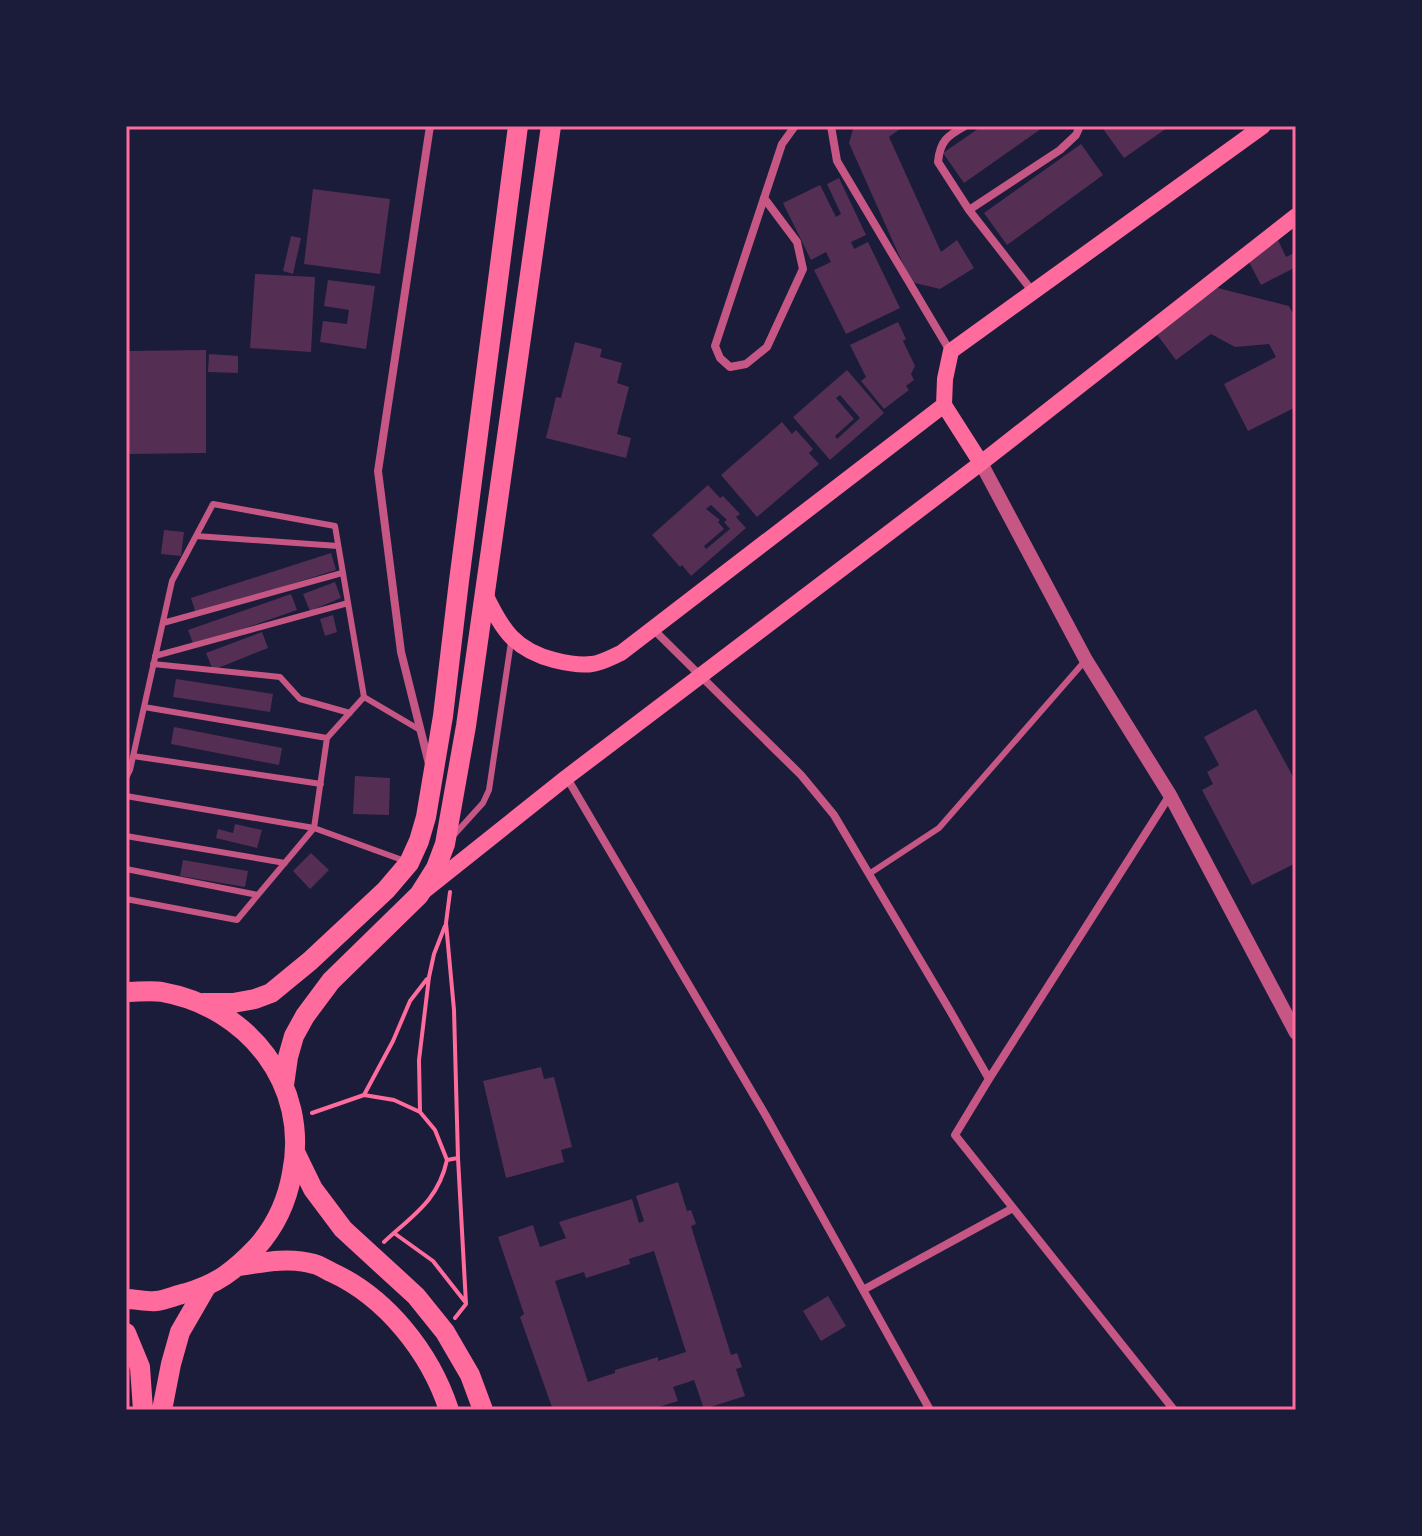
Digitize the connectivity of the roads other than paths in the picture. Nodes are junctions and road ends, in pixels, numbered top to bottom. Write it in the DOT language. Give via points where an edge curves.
graph roads {
  1 [pos="430,126"];
  2 [pos="518,126"];
  3 [pos="551,126"];
  4 [pos="795,126"];
  5 [pos="831,126"];
  6 [pos="965,126"];
  7 [pos="1080,126"];
  8 [pos="1263,126"];
  9 [pos="764,198"];
  10 [pos="969,210"];
  11 [pos="1296,216"];
  12 [pos="1033,292"];
  13 [pos="951,351"];
  14 [pos="944,405"];
  15 [pos="981,463"];
  16 [pos="196,536"];
  17 [pos="338,546"];
  18 [pos="342,573"];
  19 [pos="485,594"];
  20 [pos="348,603"];
  21 [pos="163,623"];
  22 [pos="653,629"];
  23 [pos="512,639"];
  24 [pos="154,660"];
  25 [pos="1086,660"];
  26 [pos="699,675"];
  27 [pos="364,697"];
  28 [pos="144,707"];
  29 [pos="350,713"];
  30 [pos="420,730"];
  31 [pos="327,738"];
  32 [pos="133,756"];
  33 [pos="567,777"];
  34 [pos="126,778"];
  35 [pos="432,780"];
  36 [pos="321,784"];
  37 [pos="1170,795"];
  38 [pos="126,796"];
  39 [pos="314,828"];
  40 [pos="126,836"];
  41 [pos="445,844"];
  42 [pos="285,863"];
  43 [pos="409,863"];
  44 [pos="126,869"];
  45 [pos="869,874"];
  46 [pos="258,895"];
  47 [pos="419,895"];
  48 [pos="126,899"];
  49 [pos="126,992"];
  50 [pos="203,1003"];
  51 [pos="1296,1033"];
  52 [pos="989,1079"];
  53 [pos="284,1085"];
  54 [pos="296,1154"];
  55 [pos="1013,1208"];
  56 [pos="239,1266"];
  57 [pos="206,1287"];
  58 [pos="863,1290"];
  59 [pos="126,1299"];
  60 [pos="126,1333"];
  61 [pos="143,1410"];
  62 [pos="162,1410"];
  63 [pos="449,1410"];
  64 [pos="483,1410"];
  65 [pos="930,1410"];
  66 [pos="1174,1410"];
  1 -- 30 [label="street" via="378,471 401,652"];
  2 -- 35 [label="main road"];
  3 -- 19 [label="main road"];
  4 -- 9 [label="street" via="782,144"];
  5 -- 13 [label="street" via="837,161"];
  6 -- 10 [label="street" via="940,147 938,162"];
  7 -- 10 [label="street" via="1060,150"];
  8 -- 12 [label="main road"];
  9 -- 9 [label="street" via="715,346 730,367 746,364 767,347 803,269 797,242"];
  10 -- 12 [label="street"];
  11 -- 15 [label="main road"];
  12 -- 13 [label="main road"];
  13 -- 14 [label="main road"];
  14 -- 15 [label="main road"];
  14 -- 22 [label="main road"];
  15 -- 25 [label="street"];
  15 -- 26 [label="main road"];
  16 -- 17 [label="lane"];
  16 -- 17 [label="lane" via="213,504 335,526"];
  16 -- 21 [label="lane" via="172,581"];
  17 -- 18 [label="lane"];
  18 -- 20 [label="lane"];
  18 -- 21 [label="lane"];
  19 -- 23 [label="main road"];
  19 -- 41 [label="main road"];
  20 -- 24 [label="lane"];
  20 -- 27 [label="lane"];
  21 -- 24 [label="lane"];
  22 -- 23 [label="main road" via="621,653 593,664 536,655"];
  22 -- 26 [label="street"];
  23 -- 41 [label="lane" via="489,790"];
  24 -- 28 [label="lane"];
  24 -- 29 [label="lane" via="280,677 300,699"];
  25 -- 37 [label="street"];
  25 -- 45 [label="lane" via="939,828"];
  26 -- 33 [label="main road"];
  26 -- 45 [label="street" via="801,775 834,815"];
  27 -- 29 [label="lane"];
  27 -- 30 [label="lane"];
  28 -- 31 [label="lane"];
  28 -- 32 [label="lane"];
  29 -- 31 [label="lane"];
  30 -- 35 [label="street"];
  31 -- 36 [label="lane"];
  32 -- 34 [label="lane"];
  32 -- 36 [label="lane"];
  33 -- 47 [label="main road"];
  33 -- 58 [label="street"];
  35 -- 43 [label="main road" via="426,817"];
  36 -- 39 [label="lane"];
  37 -- 51 [label="street"];
  37 -- 52 [label="street"];
  38 -- 39 [label="lane"];
  39 -- 42 [label="lane"];
  39 -- 43 [label="lane"];
  40 -- 42 [label="lane"];
  41 -- 47 [label="main road"];
  42 -- 46 [label="lane"];
  43 -- 50 [label="main road" via="271,993 233,1003"];
  44 -- 46 [label="lane"];
  45 -- 52 [label="street"];
  46 -- 48 [label="lane" via="237,920"];
  47 -- 53 [label="main road" via="331,981 305,1016 294,1036"];
  49 -- 50 [label="main road" via="160,991"];
  50 -- 53 [label="main road" via="246,1032"];
  52 -- 55 [label="street" via="955,1135"];
  53 -- 54 [label="main road" via="294,1119"];
  54 -- 56 [label="main road" via="288,1196 268,1234"];
  54 -- 64 [label="main road" via="313,1189 343,1229 416,1296 445,1332"];
  55 -- 58 [label="street"];
  55 -- 66 [label="street"];
  56 -- 57 [label="main road"];
  56 -- 63 [label="main road" via="276,1260 314,1264 352,1281 394,1317 422,1353"];
  57 -- 59 [label="main road" via="156,1301"];
  57 -- 62 [label="main road" via="180,1332"];
  58 -- 65 [label="street"];
  60 -- 61 [label="main road" via="140,1367"];
}
